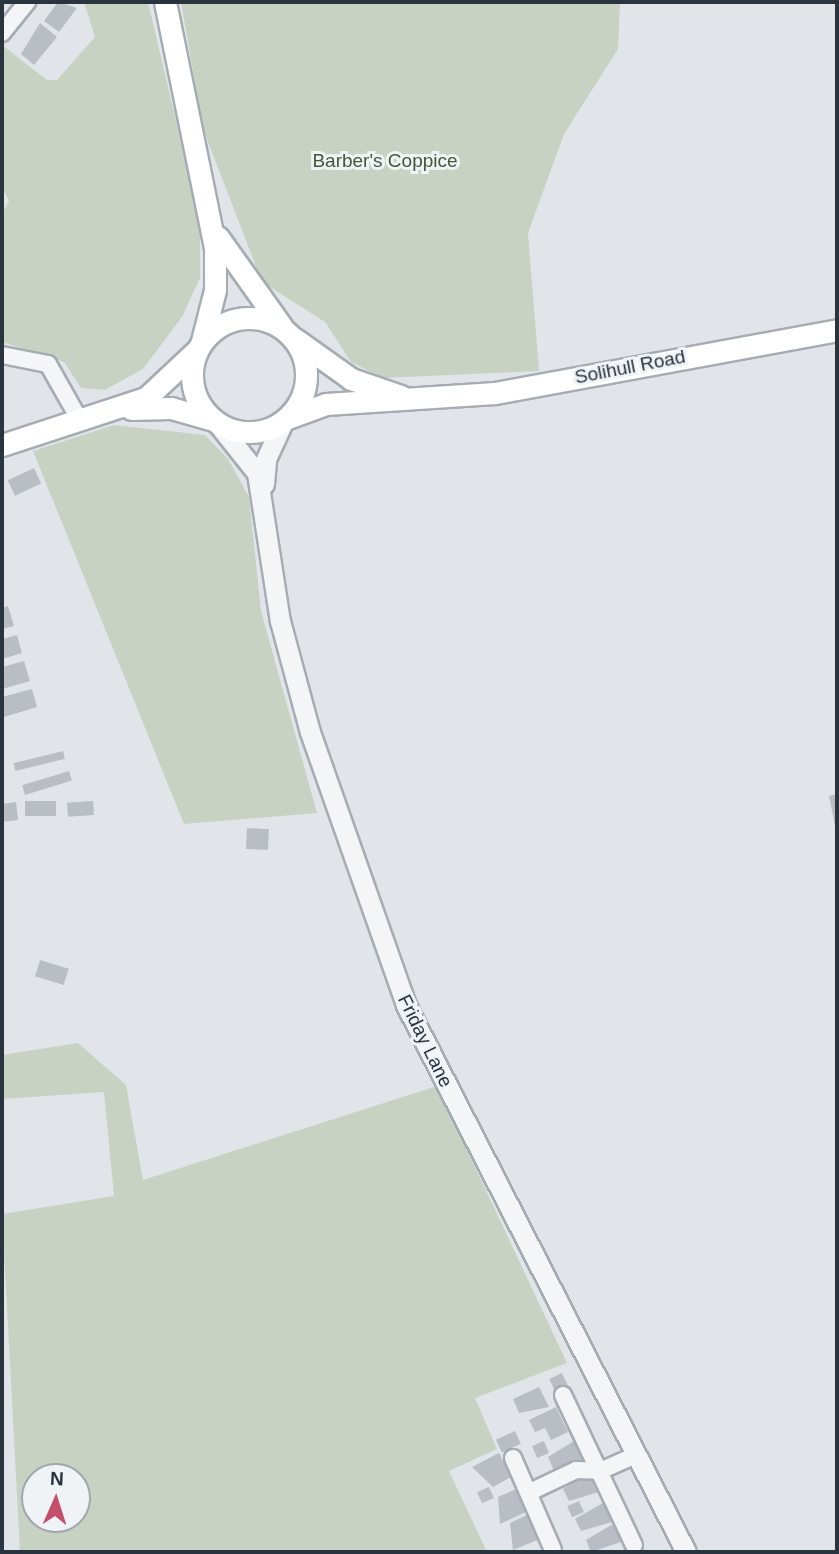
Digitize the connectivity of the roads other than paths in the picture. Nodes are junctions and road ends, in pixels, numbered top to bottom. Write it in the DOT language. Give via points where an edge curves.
graph roads {
  1 [pos="27,2"];
  2 [pos="165,2"];
  3 [pos="2,33"];
  4 [pos="212,226"];
  5 [pos="837,330"];
  6 [pos="288,332"];
  7 [pos="199,346"];
  8 [pos="2,355"];
  9 [pos="422,401"];
  10 [pos="105,411"];
  11 [pos="78,416"];
  12 [pos="285,420"];
  13 [pos="214,422"];
  14 [pos="2,445"];
  15 [pos="263,492"];
  16 [pos="563,1395"];
  17 [pos="634,1456"];
  18 [pos="513,1458"];
  19 [pos="600,1471"];
  20 [pos="532,1491"];
  21 [pos="634,1545"];
  22 [pos="553,1550"];
  23 [pos="686,1552"];
  1 -- 3 [label="street"];
  2 -- 4 [label="main road"];
  4 -- 6 [label="main road" via="236,268"];
  4 -- 7 [label="main road" via="215,290"];
  5 -- 9 [label="main road, Solihull Road"];
  6 -- 7 [label="main road" via="238,319"];
  6 -- 9 [label="main road, Solihull Road" via="351,379"];
  6 -- 12 [label="main road" via="306,381"];
  7 -- 10 [label="main road" via="156,392"];
  7 -- 13 [label="main road" via="194,389"];
  8 -- 11 [label="street" via="48,364"];
  9 -- 12 [label="main road, Solihull Road" via="326,404"];
  10 -- 11 [label="main road"];
  10 -- 13 [label="main road" via="156,407"];
  11 -- 14 [label="main road"];
  12 -- 13 [label="main road" via="252,431"];
  12 -- 15 [label="street, Friday Lane" via="266,459"];
  13 -- 15 [label="street, Friday Lane" via="249,458"];
  15 -- 17 [label="street, Friday Lane" via="280,621 310,732 406,1005"];
  16 -- 19 [label="street"];
  17 -- 19 [label="street"];
  17 -- 23 [label="street, Friday Lane"];
  18 -- 20 [label="street"];
  19 -- 20 [label="street" via="576,1470"];
  19 -- 21 [label="street"];
  20 -- 22 [label="street"];
}
